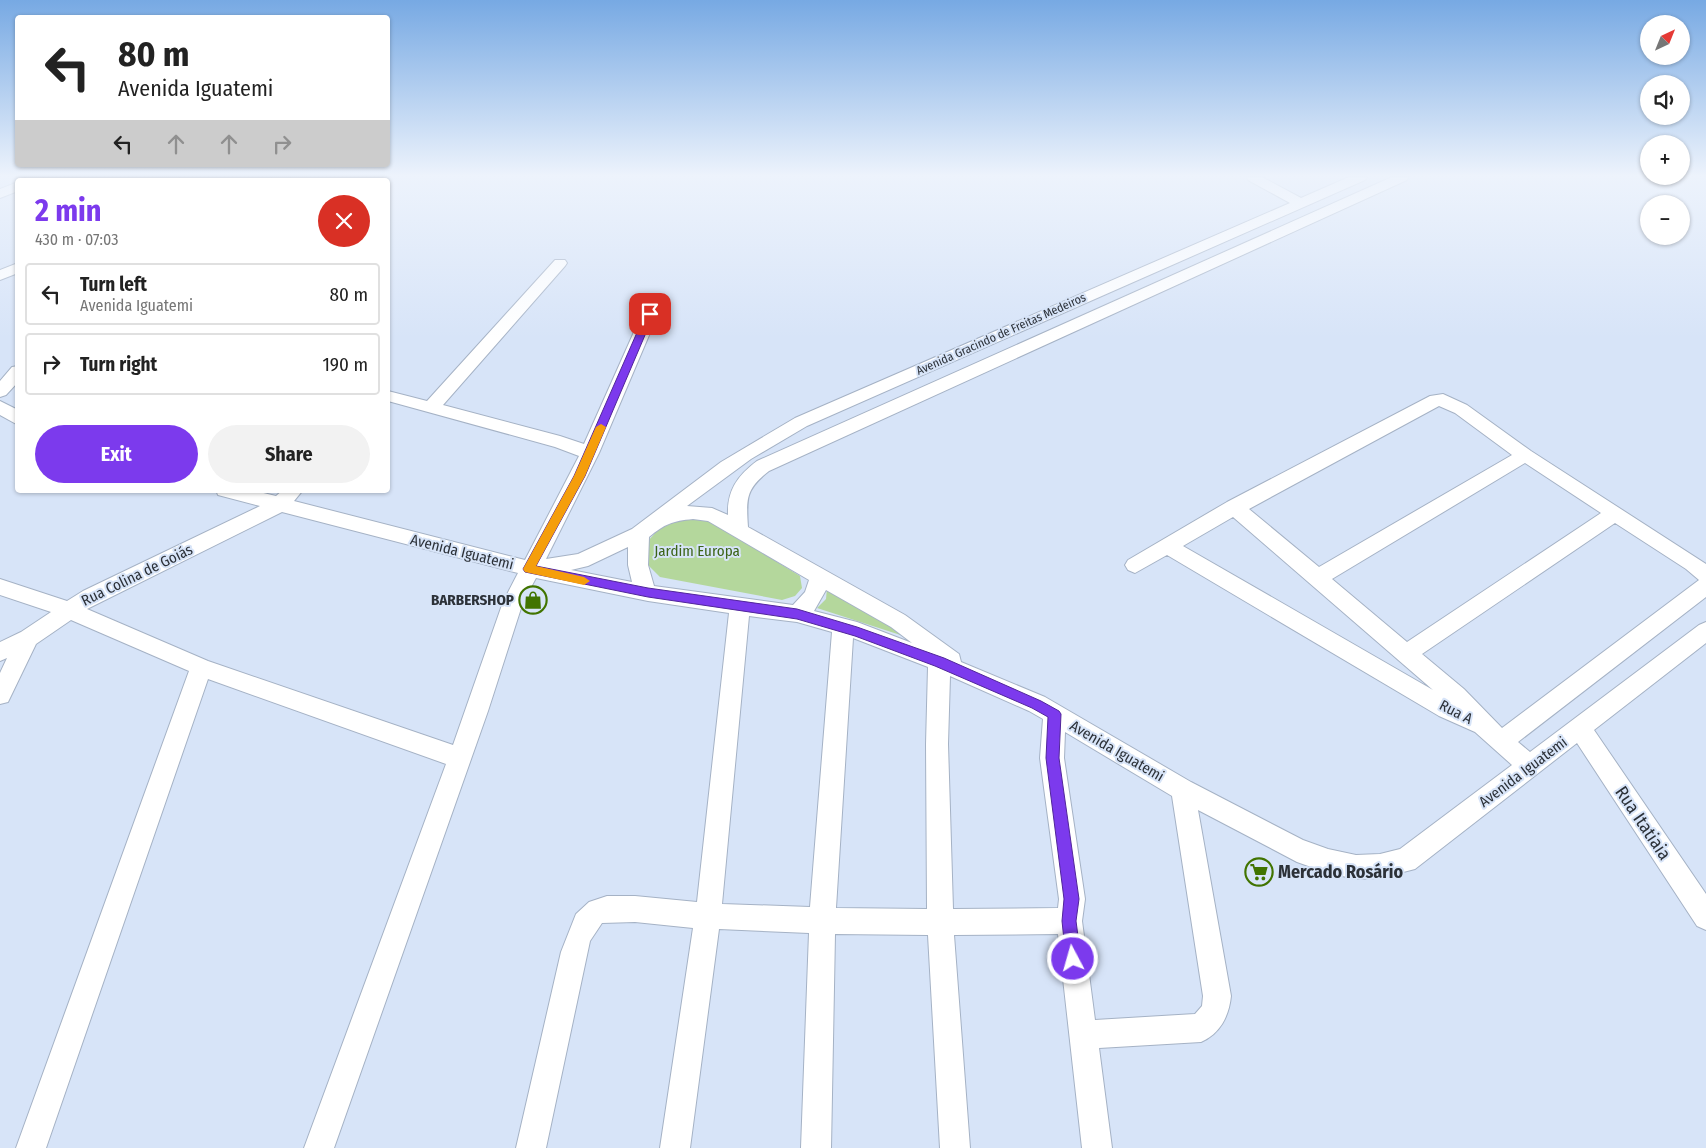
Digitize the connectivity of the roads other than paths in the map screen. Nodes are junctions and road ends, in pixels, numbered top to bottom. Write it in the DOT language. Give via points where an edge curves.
graph roads {
  1 [pos="1234,231"];
  2 [pos="1283,231"];
  3 [pos="560,262"];
  4 [pos="15,268"];
  5 [pos="0,276"];
  6 [pos="644,298"];
  7 [pos="15,374"];
  8 [pos="0,391"];
  9 [pos="390,397"];
  10 [pos="0,407"];
  11 [pos="430,407"];
  12 [pos="15,417"];
  13 [pos="590,453"];
  14 [pos="1526,455"];
  15 [pos="236,493"];
  16 [pos="291,493"];
  17 [pos="279,505"];
  18 [pos="1234,507"];
  19 [pos="1614,514"];
  20 [pos="659,519"];
  21 [pos="738,529"];
  22 [pos="639,534"];
  23 [pos="1167,546"];
  24 [pos="1135,565"];
  25 [pos="529,569"];
  26 [pos="1706,575"];
  27 [pos="820,576"];
  28 [pos="1317,578"];
  29 [pos="1706,586"];
  30 [pos="0,587"];
  31 [pos="648,593"];
  32 [pos="740,606"];
  33 [pos="68,610"];
  34 [pos="797,614"];
  35 [pos="843,627"];
  36 [pos="1706,631"];
  37 [pos="28,638"];
  38 [pos="0,652"];
  39 [pos="1407,653"];
  40 [pos="939,662"];
  41 [pos="201,667"];
  42 [pos="969,675"];
  43 [pos="0,695"];
  44 [pos="1054,714"];
  45 [pos="1484,726"];
  46 [pos="1581,729"];
  47 [pos="1502,742"];
  48 [pos="460,758"];
  49 [pos="1530,767"];
  50 [pos="1183,790"];
  51 [pos="708,916"];
  52 [pos="1706,917"];
  53 [pos="822,920"];
  54 [pos="1069,921"];
  55 [pos="940,922"];
  56 [pos="1082,1035"];
  57 [pos="31,1148"];
  58 [pos="319,1148"];
  59 [pos="531,1148"];
  60 [pos="675,1148"];
  61 [pos="816,1148"];
  62 [pos="955,1148"];
  63 [pos="1097,1148"];
  1 -- 20 [label="street, Avenida Gracindo de Freitas Medeiros" via="802,422 730,463"];
  2 -- 21 [label="street, Avenida Gracindo de Freitas Medeiros" via="762,466 746,480 738,497"];
  3 -- 11 [label="street"];
  4 -- 5 [label="street"];
  6 -- 13 [label="street" via="650,314"];
  7 -- 8 [label="street"];
  9 -- 11 [label="street"];
  10 -- 12 [label="street"];
  11 -- 13 [label="street"];
  13 -- 25 [label="street"];
  14 -- 18 [label="street" via="1451,403 1436,400"];
  14 -- 19 [label="street"];
  14 -- 28 [label="street"];
  15 -- 17 [label="street, Avenida Iguatemi"];
  16 -- 17 [label="street, Rua Colina de Goiás"];
  17 -- 25 [label="street, Avenida Iguatemi"];
  17 -- 33 [label="street, Rua Colina de Goiás"];
  18 -- 23 [label="street"];
  18 -- 28 [label="street, Rua A"];
  19 -- 26 [label="street"];
  19 -- 39 [label="street"];
  20 -- 21 [label="street" via="693,512 712,515"];
  20 -- 22 [label="street, Avenida Gracindo de Freitas Medeiros"];
  21 -- 27 [label="street"];
  22 -- 25 [label="street, Avenida Gracindo de Freitas Medeiros" via="581,561"];
  22 -- 31 [label="street" via="638,569"];
  23 -- 24 [label="street"];
  23 -- 45 [label="street, Rua A" via="1447,709"];
  25 -- 31 [label="street, Avenida Iguatemi"];
  25 -- 48 [label="street" via="513,602"];
  27 -- 34 [label="street" via="817,591"];
  27 -- 42 [label="street" via="898,621"];
  28 -- 39 [label="street, Rua A"];
  29 -- 47 [label="street"];
  30 -- 33 [label="street"];
  31 -- 32 [label="street, Avenida Iguatemi"];
  32 -- 34 [label="street, Avenida Iguatemi"];
  32 -- 51 [label="street"];
  33 -- 37 [label="street, Rua Colina de Goiás"];
  33 -- 41 [label="street"];
  34 -- 35 [label="street, Avenida Iguatemi"];
  35 -- 40 [label="street, Avenida Iguatemi"];
  35 -- 53 [label="street"];
  36 -- 46 [label="street, Avenida Iguatemi"];
  37 -- 38 [label="street, Rua Colina de Goiás"];
  37 -- 43 [label="street"];
  39 -- 45 [label="street, Rua A" via="1456,696"];
  40 -- 42 [label="street, Avenida Iguatemi"];
  40 -- 55 [label="street"];
  41 -- 48 [label="street"];
  41 -- 57 [label="street"];
  42 -- 44 [label="street, Avenida Iguatemi"];
  44 -- 50 [label="street, Avenida Iguatemi"];
  44 -- 54 [label="street" via="1052,758 1072,899"];
  45 -- 47 [label="street"];
  46 -- 49 [label="street, Avenida Iguatemi"];
  46 -- 52 [label="street, Rua Itatiaia"];
  47 -- 49 [label="street"];
  48 -- 58 [label="street"];
  49 -- 50 [label="street, Avenida Iguatemi" via="1406,860 1380,866 1337,863 1296,850"];
  50 -- 56 [label="street" via="1217,996 1216,1008 1201,1028"];
  51 -- 53 [label="street"];
  51 -- 59 [label="street" via="615,908 598,911 587,920 579,933 574,952"];
  51 -- 60 [label="street"];
  53 -- 55 [label="street"];
  53 -- 61 [label="street"];
  54 -- 55 [label="street"];
  54 -- 56 [label="street"];
  55 -- 62 [label="street"];
  56 -- 63 [label="street"];
}
